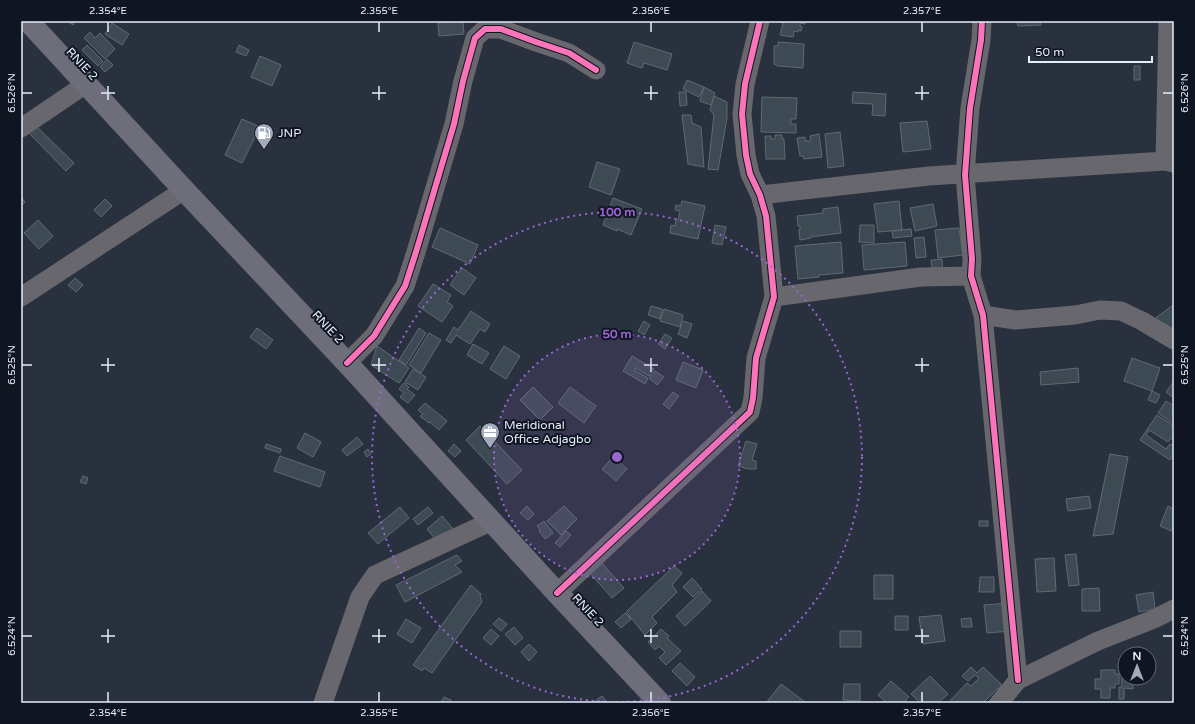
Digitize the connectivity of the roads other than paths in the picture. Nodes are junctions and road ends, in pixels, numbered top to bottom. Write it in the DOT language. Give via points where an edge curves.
graph roads {
  1 [pos="28,21"];
  2 [pos="760,21"];
  3 [pos="982,21"];
  4 [pos="1168,21"];
  5 [pos="596,70"];
  6 [pos="86,84"];
  7 [pos="21,128"];
  8 [pos="1169,162"];
  9 [pos="965,175"];
  10 [pos="184,190"];
  11 [pos="760,195"];
  12 [pos="971,276"];
  13 [pos="21,297"];
  14 [pos="774,297"];
  15 [pos="983,315"];
  16 [pos="1174,340"];
  17 [pos="347,363"];
  18 [pos="492,521"];
  19 [pos="557,593"];
  20 [pos="1174,609"];
  21 [pos="1018,680"];
  22 [pos="324,703"];
  23 [pos="660,703"];
  24 [pos="999,703"];
  1 -- 6 [label="highway, RNIE 2 / RNIE 2"];
  2 -- 11 [label="street" via="745,84 742,114 750,174"];
  3 -- 9 [label="street" via="970,108"];
  4 -- 8 [label="street"];
  5 -- 17 [label="street" via="569,53 500,29 485,29 475,38 454,124 405,286 374,336"];
  6 -- 7 [label="street"];
  6 -- 10 [label="highway, RNIE 2 / RNIE 2"];
  8 -- 9 [label="street"];
  9 -- 11 [label="street" via="929,176"];
  9 -- 12 [label="street" via="972,259"];
  10 -- 13 [label="street"];
  10 -- 17 [label="highway, RNIE 2 / RNIE 2"];
  11 -- 14 [label="street" via="766,216"];
  12 -- 14 [label="street" via="921,277"];
  12 -- 15 [label="street"];
  14 -- 19 [label="street" via="756,358 750,412"];
  15 -- 16 [label="street" via="1015,320 1121,310"];
  15 -- 21 [label="street"];
  17 -- 18 [label="highway, RNIE 2 / RNIE 2"];
  18 -- 19 [label="highway, RNIE 2 / RNIE 2"];
  18 -- 22 [label="street" via="375,575 360,597"];
  19 -- 23 [label="highway, RNIE 2 / RNIE 2"];
  20 -- 21 [label="street" via="1098,641"];
  21 -- 24 [label="street"];
}
